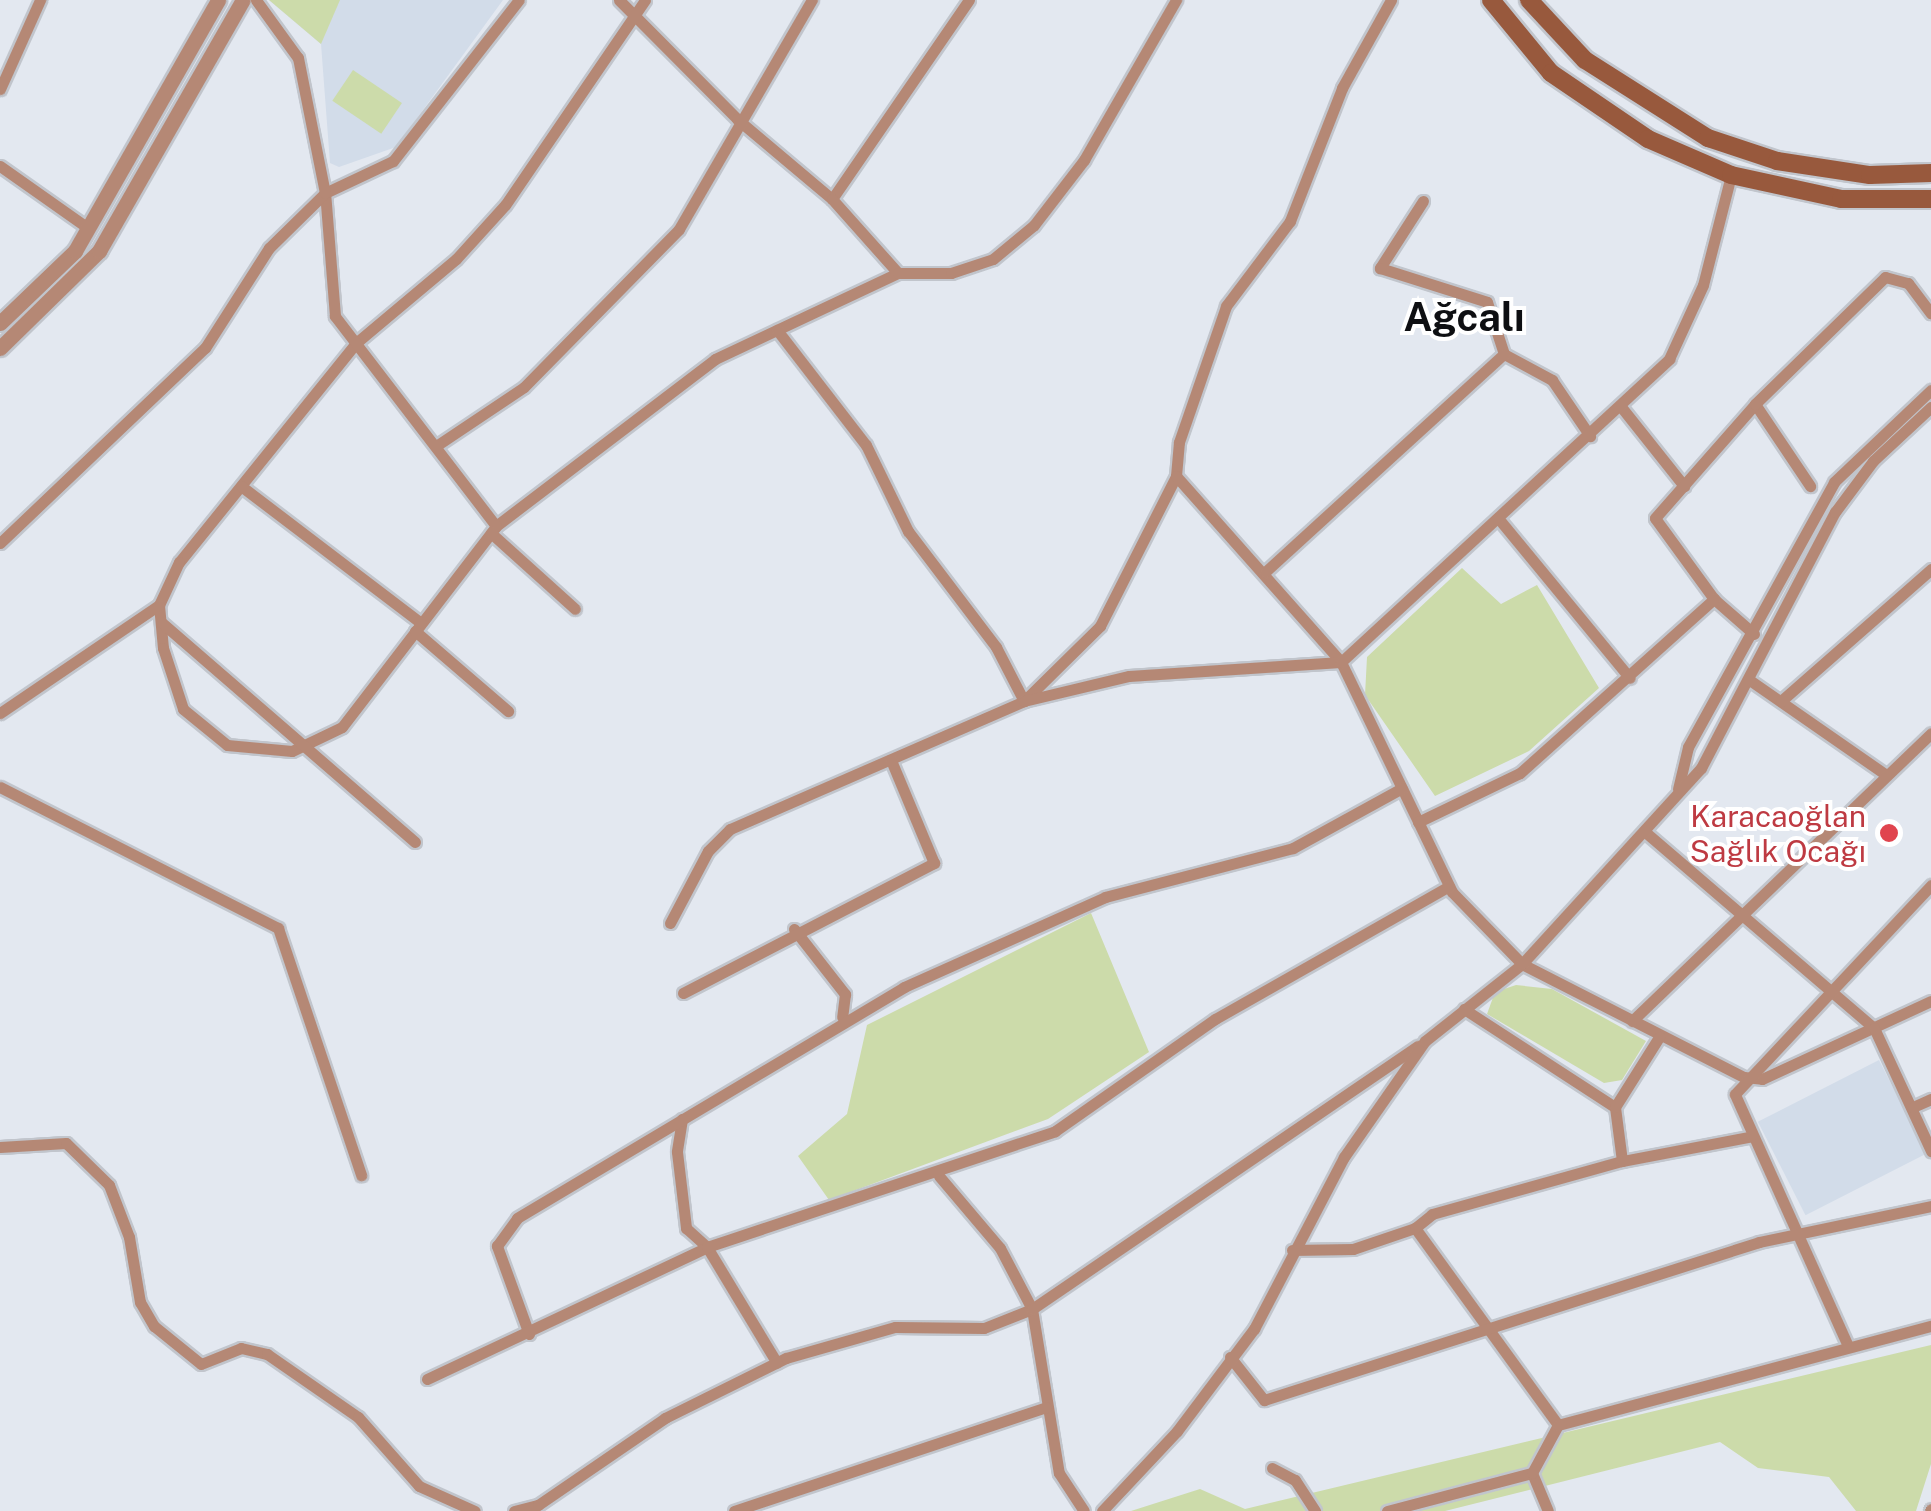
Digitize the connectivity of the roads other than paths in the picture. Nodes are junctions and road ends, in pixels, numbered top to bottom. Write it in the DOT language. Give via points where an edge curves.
graph roads {
  1 [pos="40,0"];
  2 [pos="218,0"];
  3 [pos="243,0"];
  4 [pos="256,0"];
  5 [pos="519,0"];
  6 [pos="618,0"];
  7 [pos="646,0"];
  8 [pos="812,0"];
  9 [pos="969,0"];
  10 [pos="1176,0"];
  11 [pos="1391,0"];
  12 [pos="1491,0"];
  13 [pos="1529,0"];
  14 [pos="635,16"];
  15 [pos="0,89"];
  16 [pos="737,119"];
  17 [pos="0,166"];
  18 [pos="1931,172"];
  19 [pos="1732,175"];
  20 [pos="325,193"];
  21 [pos="832,199"];
  22 [pos="1931,199"];
  23 [pos="1423,201"];
  24 [pos="88,228"];
  25 [pos="898,273"];
  26 [pos="1931,314"];
  27 [pos="0,323"];
  28 [pos="777,330"];
  29 [pos="356,344"];
  30 [pos="0,348"];
  31 [pos="1504,354"];
  32 [pos="1931,390"];
  33 [pos="1754,404"];
  34 [pos="1931,407"];
  35 [pos="1622,408"];
  36 [pos="1590,436"];
  37 [pos="439,444"];
  38 [pos="1176,476"];
  39 [pos="240,486"];
  40 [pos="1684,486"];
  41 [pos="1810,486"];
  42 [pos="1498,518"];
  43 [pos="493,530"];
  44 [pos="0,543"];
  45 [pos="1931,569"];
  46 [pos="1266,572"];
  47 [pos="1714,598"];
  48 [pos="159,604"];
  49 [pos="575,609"];
  50 [pos="160,622"];
  51 [pos="418,627"];
  52 [pos="1754,634"];
  53 [pos="1341,662"];
  54 [pos="1630,678"];
  55 [pos="1751,681"];
  56 [pos="1782,700"];
  57 [pos="1024,701"];
  58 [pos="508,711"];
  59 [pos="0,712"];
  60 [pos="1931,733"];
  61 [pos="1920,744"];
  62 [pos="307,746"];
  63 [pos="1931,753"];
  64 [pos="892,760"];
  65 [pos="1885,774"];
  66 [pos="0,787"];
  67 [pos="1402,788"];
  68 [pos="1678,790"];
  69 [pos="1418,822"];
  70 [pos="1644,831"];
  71 [pos="415,842"];
  72 [pos="1931,885"];
  73 [pos="1448,886"];
  74 [pos="1745,912"];
  75 [pos="670,923"];
  76 [pos="794,929"];
  77 [pos="1522,964"];
  78 [pos="1828,987"];
  79 [pos="683,993"];
  80 [pos="1931,1001"];
  81 [pos="1464,1009"];
  82 [pos="840,1020"];
  83 [pos="1632,1021"];
  84 [pos="1874,1028"];
  85 [pos="1659,1036"];
  86 [pos="1425,1041"];
  87 [pos="1744,1077"];
  88 [pos="1931,1099"];
  89 [pos="1615,1107"];
  90 [pos="1912,1107"];
  91 [pos="682,1119"];
  92 [pos="1753,1136"];
  93 [pos="0,1147"];
  94 [pos="1931,1151"];
  95 [pos="1622,1161"];
  96 [pos="362,1175"];
  97 [pos="939,1176"];
  98 [pos="1931,1206"];
  99 [pos="1415,1228"];
  100 [pos="1799,1234"];
  101 [pos="707,1247"];
  102 [pos="1292,1250"];
  103 [pos="1032,1310"];
  104 [pos="1486,1324"];
  105 [pos="1931,1326"];
  106 [pos="530,1334"];
  107 [pos="1848,1346"];
  108 [pos="1230,1357"];
  109 [pos="777,1362"];
  110 [pos="428,1379"];
  111 [pos="1046,1407"];
  112 [pos="1558,1425"];
  113 [pos="1272,1468"];
  114 [pos="1532,1473"];
  115 [pos="1081,1510"];
  116 [pos="475,1511"];
  117 [pos="514,1511"];
  118 [pos="734,1511"];
  119 [pos="1102,1511"];
  120 [pos="1315,1511"];
  121 [pos="1387,1511"];
  122 [pos="1548,1511"];
  1 -- 15 [label="street"];
  2 -- 24 [label="street"];
  3 -- 30 [label="street" via="99,251"];
  4 -- 20 [label="street" via="298,58"];
  5 -- 20 [label="street" via="394,162"];
  6 -- 14 [label="street"];
  7 -- 14 [label="street"];
  8 -- 16 [label="street"];
  9 -- 21 [label="street"];
  10 -- 25 [label="street" via="1084,160 1034,225 993,258 965,268"];
  11 -- 38 [label="street" via="1342,88 1290,221 1226,306 1180,442"];
  12 -- 19 [label="main road" via="1551,73 1598,110"];
  13 -- 18 [label="main road" via="1584,60 1708,138 1777,160 1870,176"];
  14 -- 16 [label="street"];
  14 -- 29 [label="street" via="505,205 456,259"];
  16 -- 21 [label="street"];
  16 -- 37 [label="street" via="679,230 524,386"];
  17 -- 24 [label="street"];
  19 -- 22 [label="main road" via="1841,199"];
  19 -- 35 [label="street" via="1703,285 1669,359"];
  20 -- 29 [label="street" via="335,316"];
  20 -- 44 [label="street" via="269,248 204,348"];
  21 -- 25 [label="street"];
  23 -- 31 [label="street" via="1380,268 1487,302"];
  24 -- 27 [label="street" via="75,251"];
  25 -- 28 [label="street"];
  26 -- 33 [label="street" via="1908,283 1885,278"];
  28 -- 43 [label="street" via="715,359"];
  28 -- 57 [label="street" via="866,445 908,531 996,647"];
  29 -- 37 [label="street"];
  29 -- 39 [label="street"];
  31 -- 36 [label="street" via="1552,380"];
  31 -- 46 [label="street"];
  32 -- 52 [label="street" via="1834,482"];
  33 -- 40 [label="street"];
  33 -- 41 [label="street"];
  34 -- 55 [label="street" via="1873,461 1836,512"];
  35 -- 36 [label="street"];
  35 -- 40 [label="street"];
  36 -- 42 [label="street"];
  37 -- 43 [label="street"];
  38 -- 46 [label="street"];
  38 -- 57 [label="street" via="1100,626"];
  39 -- 48 [label="street" via="179,562"];
  39 -- 51 [label="street"];
  40 -- 47 [label="street" via="1655,518"];
  42 -- 53 [label="street"];
  42 -- 54 [label="street"];
  43 -- 49 [label="street"];
  43 -- 51 [label="street"];
  45 -- 56 [label="street"];
  46 -- 53 [label="street"];
  47 -- 52 [label="street"];
  47 -- 54 [label="street"];
  48 -- 50 [label="street"];
  48 -- 59 [label="street"];
  50 -- 62 [label="street"];
  50 -- 62 [label="street" via="184,709 227,744"];
  51 -- 58 [label="street"];
  51 -- 62 [label="street" via="342,727"];
  52 -- 68 [label="street" via="1688,747"];
  53 -- 57 [label="street" via="1129,676"];
  53 -- 67 [label="street"];
  54 -- 69 [label="street" via="1520,773"];
  55 -- 56 [label="street"];
  55 -- 68 [label="street" via="1700,768"];
  56 -- 65 [label="street"];
  57 -- 64 [label="street"];
  60 -- 61 [label="street"];
  61 -- 63 [label="street"];
  61 -- 65 [label="street"];
  62 -- 71 [label="street"];
  64 -- 75 [label="street" via="730,829 708,851"];
  64 -- 76 [label="street" via="934,863"];
  65 -- 74 [label="street"];
  66 -- 96 [label="street" via="278,928"];
  67 -- 69 [label="street"];
  67 -- 82 [label="street" via="1292,848 1105,896"];
  68 -- 70 [label="street"];
  69 -- 73 [label="street"];
  70 -- 74 [label="street"];
  70 -- 77 [label="street"];
  72 -- 78 [label="street"];
  73 -- 77 [label="street"];
  73 -- 97 [label="street" via="1215,1019 1056,1132"];
  74 -- 78 [label="street"];
  74 -- 83 [label="street"];
  76 -- 79 [label="street"];
  76 -- 82 [label="street" via="844,994"];
  77 -- 81 [label="street"];
  77 -- 83 [label="street"];
  78 -- 84 [label="street"];
  78 -- 87 [label="street"];
  80 -- 84 [label="street"];
  81 -- 86 [label="street"];
  81 -- 89 [label="street"];
  82 -- 91 [label="street"];
  83 -- 85 [label="street"];
  84 -- 87 [label="street" via="1788,1070"];
  84 -- 90 [label="street"];
  85 -- 87 [label="street"];
  85 -- 89 [label="street"];
  86 -- 102 [label="street" via="1344,1158"];
  86 -- 103 [label="street"];
  87 -- 92 [label="street" via="1735,1094"];
  88 -- 90 [label="street"];
  89 -- 95 [label="street"];
  90 -- 94 [label="street"];
  91 -- 101 [label="street" via="677,1152 686,1228"];
  91 -- 106 [label="street" via="517,1218 498,1246"];
  92 -- 95 [label="street"];
  92 -- 100 [label="street"];
  93 -- 116 [label="street" via="66,1143 110,1185 129,1237 140,1302 154,1326 201,1364 242,1348 267,1354 358,1417 409,1479"];
  95 -- 99 [label="street" via="1432,1214"];
  97 -- 101 [label="street"];
  97 -- 103 [label="street" via="1000,1248"];
  98 -- 100 [label="street"];
  99 -- 102 [label="street" via="1353,1248"];
  99 -- 104 [label="street"];
  100 -- 104 [label="street"];
  100 -- 107 [label="street"];
  101 -- 106 [label="street"];
  101 -- 109 [label="street"];
  102 -- 108 [label="street" via="1254,1329"];
  103 -- 109 [label="street" via="984,1328 895,1326"];
  103 -- 111 [label="street"];
  104 -- 108 [label="street" via="1264,1400"];
  104 -- 112 [label="street"];
  105 -- 107 [label="street"];
  106 -- 110 [label="street"];
  107 -- 112 [label="street"];
  108 -- 119 [label="street" via="1176,1431"];
  109 -- 117 [label="street" via="666,1418 538,1505"];
  111 -- 115 [label="street" via="1060,1472"];
  111 -- 118 [label="street"];
  112 -- 114 [label="street"];
  113 -- 120 [label="street" via="1295,1480"];
  114 -- 121 [label="street"];
  114 -- 122 [label="street"];
}
